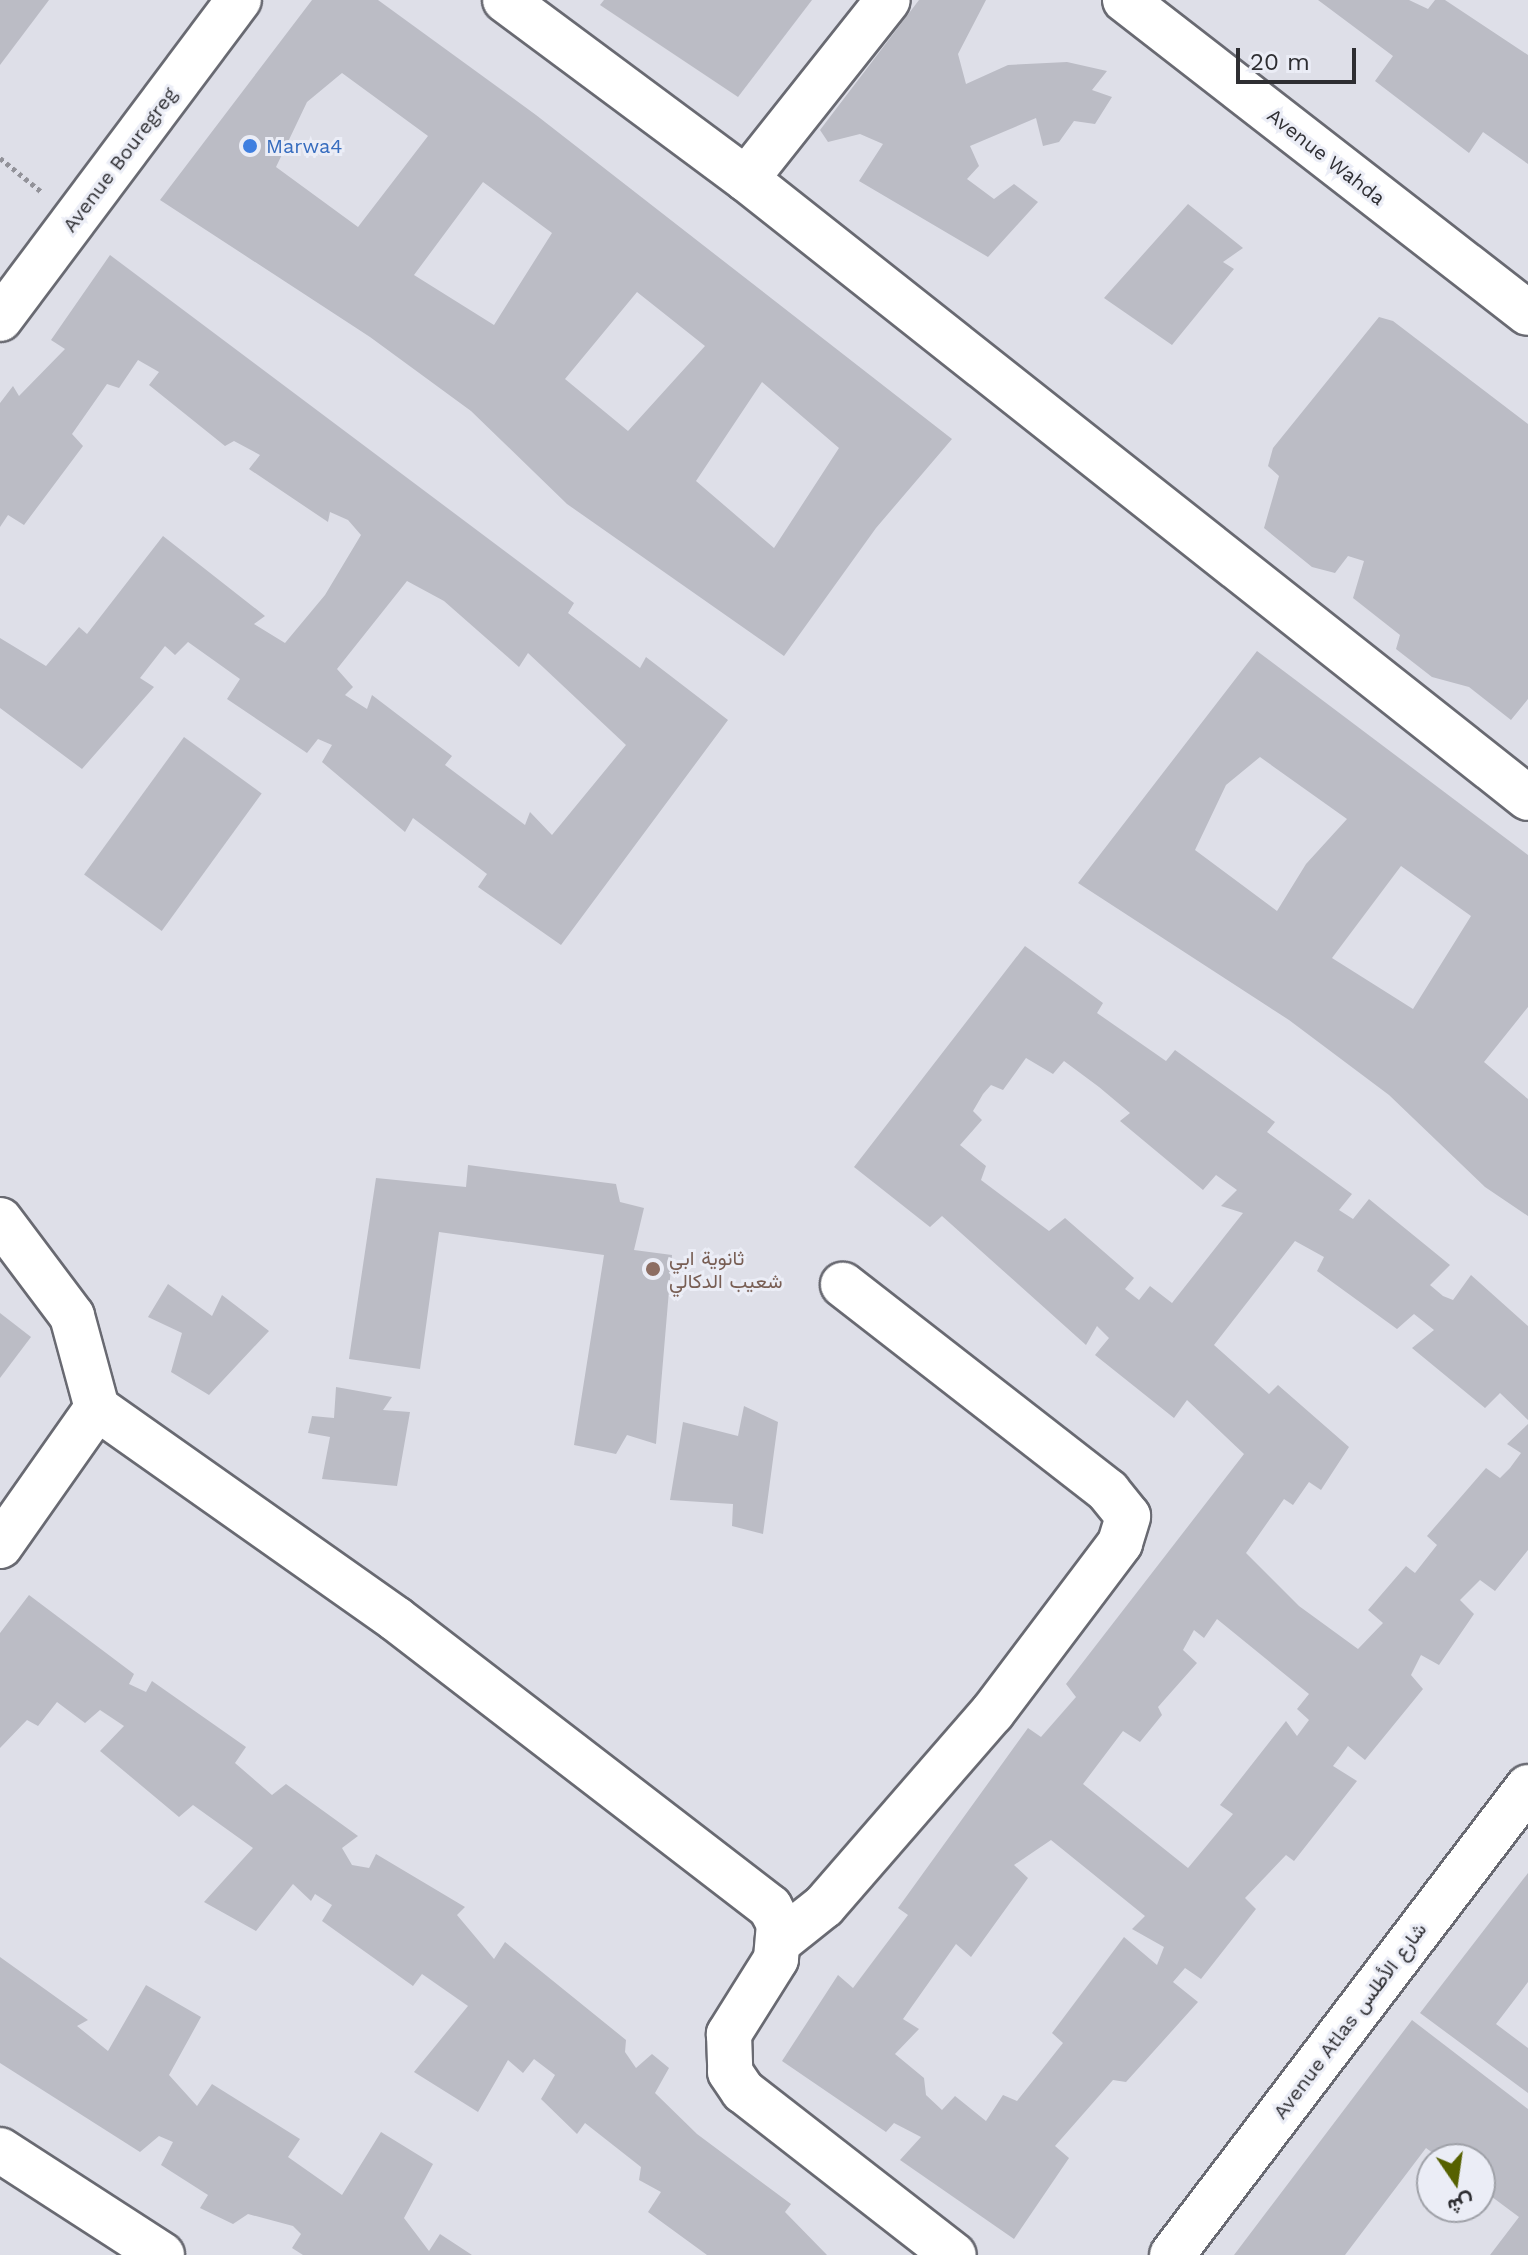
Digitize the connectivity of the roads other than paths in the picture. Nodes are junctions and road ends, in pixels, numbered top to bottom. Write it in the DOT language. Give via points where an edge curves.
graph roads {
  1 [pos="239,0"];
  2 [pos="505,0"];
  3 [pos="888,0"];
  4 [pos="1125,0"];
  5 [pos="746,179"];
  6 [pos="1528,313"];
  7 [pos="0,319"];
  8 [pos="1527,795"];
  9 [pos="0,1220"];
  10 [pos="843,1285"];
  11 [pos="97,1408"];
  12 [pos="0,1546"];
  13 [pos="1528,1787"];
  14 [pos="780,1941"];
  15 [pos="0,2150"];
  16 [pos="162,2255"];
  17 [pos="954,2255"];
  18 [pos="1172,2255"];
  1 -- 7 [label="street, Avenue Bouregreg"];
  2 -- 5 [label="street"];
  3 -- 5 [label="street"];
  4 -- 6 [label="street, Avenue Wahda"];
  5 -- 8 [label="street"];
  9 -- 11 [label="street" via="72,1316"];
  10 -- 14 [label="street" via="1108,1491 1128,1516 1120,1543 992,1713 824,1906"];
  11 -- 12 [label="street"];
  11 -- 14 [label="street" via="396,1619 770,1907"];
  13 -- 18 [label="street, Avenue Atlas شارع الأطلس"];
  14 -- 17 [label="street" via="776,1959 729,2034 730,2072 743,2091"];
  15 -- 16 [label="street"];
}
